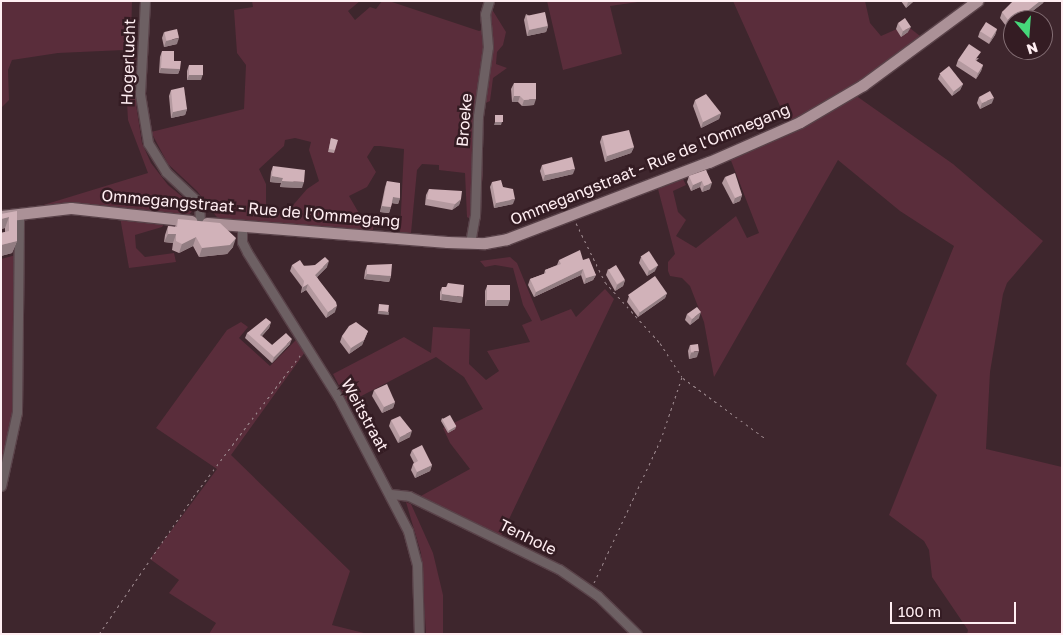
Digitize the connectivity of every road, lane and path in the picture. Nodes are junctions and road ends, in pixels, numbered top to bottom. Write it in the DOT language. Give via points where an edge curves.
graph roads {
  1 [pos="145,1"];
  2 [pos="489,1"];
  3 [pos="977,1"];
  4 [pos="19,213"];
  5 [pos="1,216"];
  6 [pos="573,216"];
  7 [pos="200,222"];
  8 [pos="242,226"];
  9 [pos="470,243"];
  10 [pos="308,345"];
  11 [pos="682,377"];
  12 [pos="766,439"];
  13 [pos="1,486"];
  14 [pos="391,494"];
  15 [pos="591,590"];
  16 [pos="99,634"];
  17 [pos="419,634"];
  18 [pos="637,634"];
  1 -- 7 [label="street, Hogerlucht" via="140,94 146,136 156,160 199,203"];
  2 -- 9 [label="street, Broeke" via="486,14 488,47 478,116 475,204"];
  3 -- 6 [label="main road, Ommegangstraat - Rue de l'Ommegang" via="863,85 800,122"];
  4 -- 5 [label="main road, Ommegangstraat - Rue de l'Ommegang"];
  4 -- 7 [label="main road, Ommegangstraat - Rue de l'Ommegang" via="71,208"];
  4 -- 13 [label="street" via="17,412"];
  6 -- 9 [label="main road, Ommegangstraat - Rue de l'Ommegang" via="507,239"];
  6 -- 11 [label="path" via="605,282 660,343"];
  7 -- 8 [label="main road, Ommegangstraat - Rue de l'Ommegang"];
  8 -- 9 [label="main road, Ommegangstraat - Rue de l'Ommegang"];
  8 -- 10 [label="street, Weitstraat" via="242,242 247,252"];
  10 -- 14 [label="street, Weitstraat"];
  10 -- 16 [label="path" via="108,616"];
  11 -- 12 [label="path"];
  11 -- 15 [label="path" via="661,439"];
  14 -- 15 [label="street, Tenhole" via="409,496 515,546"];
  14 -- 17 [label="street, Weitstraat" via="416,556"];
  15 -- 18 [label="street, Tenhole"];
}
